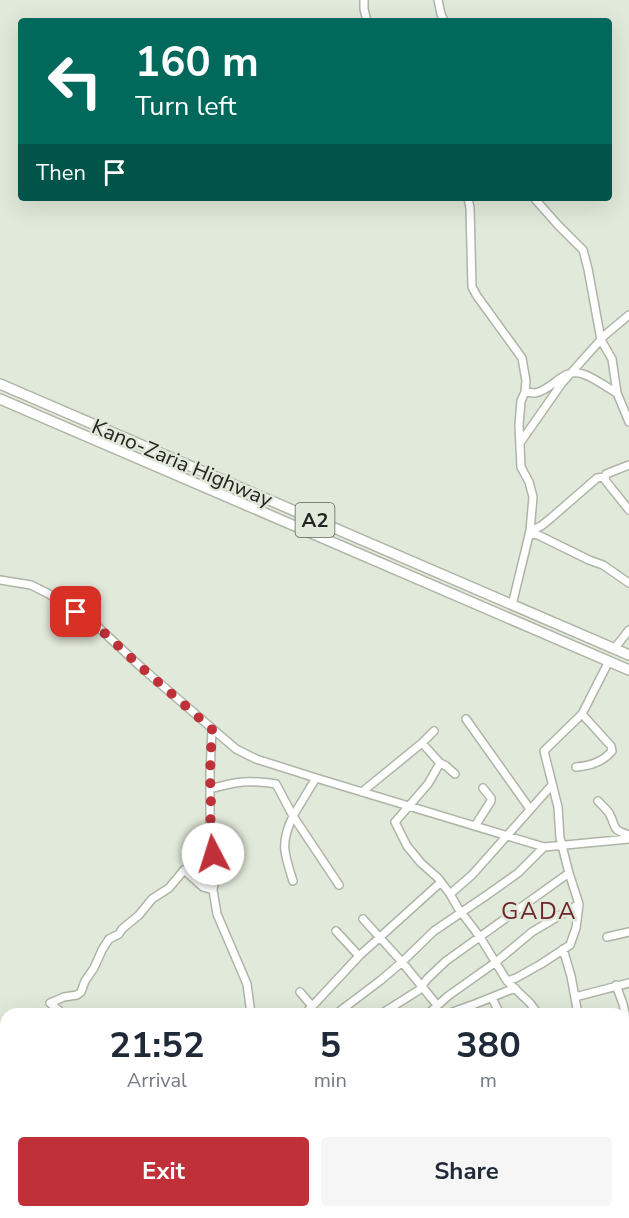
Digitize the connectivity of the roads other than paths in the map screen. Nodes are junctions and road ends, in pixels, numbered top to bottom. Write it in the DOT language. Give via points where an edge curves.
graph roads {
  1 [pos="364,0"];
  2 [pos="438,0"];
  3 [pos="367,18"];
  4 [pos="443,18"];
  5 [pos="469,201"];
  6 [pos="537,201"];
  7 [pos="629,315"];
  8 [pos="601,340"];
  9 [pos="572,372"];
  10 [pos="0,384"];
  11 [pos="525,392"];
  12 [pos="617,393"];
  13 [pos="0,399"];
  14 [pos="629,422"];
  15 [pos="520,443"];
  16 [pos="629,465"];
  17 [pos="604,477"];
  18 [pos="629,510"];
  19 [pos="529,533"];
  20 [pos="0,580"];
  21 [pos="629,583"];
  22 [pos="512,605"];
  23 [pos="629,630"];
  24 [pos="614,649"];
  25 [pos="629,655"];
  26 [pos="609,661"];
  27 [pos="629,670"];
  28 [pos="582,714"];
  29 [pos="466,719"];
  30 [pos="212,729"];
  31 [pos="434,731"];
  32 [pos="422,743"];
  33 [pos="440,763"];
  34 [pos="576,767"];
  35 [pos="455,774"];
  36 [pos="316,778"];
  37 [pos="552,785"];
  38 [pos="483,788"];
  39 [pos="210,789"];
  40 [pos="362,792"];
  41 [pos="598,801"];
  42 [pos="408,806"];
  43 [pos="530,809"];
  44 [pos="292,816"];
  45 [pos="475,826"];
  46 [pos="508,835"];
  47 [pos="628,837"];
  48 [pos="563,846"];
  49 [pos="544,847"];
  50 [pos="569,873"];
  51 [pos="293,881"];
  52 [pos="441,882"];
  53 [pos="339,885"];
  54 [pos="213,890"];
  55 [pos="450,894"];
  56 [pos="579,904"];
  57 [pos="462,912"];
  58 [pos="363,919"];
  59 [pos="336,931"];
  60 [pos="629,932"];
  61 [pos="480,936"];
  62 [pos="379,937"];
  63 [pos="607,937"];
  64 [pos="563,949"];
  65 [pos="359,956"];
  66 [pos="402,962"];
  67 [pos="496,962"];
  68 [pos="507,981"];
  69 [pos="629,982"];
  70 [pos="422,985"];
  71 [pos="616,986"];
  72 [pos="515,988"];
  73 [pos="300,992"];
  74 [pos="575,997"];
  75 [pos="492,998"];
  76 [pos="437,1005"];
  77 [pos="312,1006"];
  78 [pos="56,1008"];
  79 [pos="250,1008"];
  80 [pos="344,1008"];
  81 [pos="390,1008"];
  82 [pos="434,1008"];
  83 [pos="464,1008"];
  84 [pos="497,1008"];
  85 [pos="534,1008"];
  86 [pos="577,1008"];
  87 [pos="624,1008"];
  1 -- 3 [label="street"];
  2 -- 4 [label="street"];
  5 -- 11 [label="street" via="472,286 522,358"];
  6 -- 8 [label="street" via="583,250"];
  7 -- 8 [label="street"];
  8 -- 9 [label="street"];
  8 -- 12 [label="street" via="612,359"];
  9 -- 11 [label="street" via="540,391"];
  9 -- 12 [label="street" via="582,373"];
  9 -- 15 [label="street"];
  10 -- 22 [label="highway, Kano-Zaria Highway / A2"];
  11 -- 15 [label="street" via="521,401"];
  12 -- 14 [label="street"];
  13 -- 26 [label="highway, Kano-Zaria Highway / A2"];
  15 -- 19 [label="street" via="521,467 533,497"];
  16 -- 17 [label="street"];
  17 -- 18 [label="street"];
  17 -- 19 [label="street" via="597,478"];
  19 -- 21 [label="street" via="603,565"];
  19 -- 22 [label="street"];
  20 -- 30 [label="street" via="31,585 98,627"];
  22 -- 24 [label="highway, Kano-Zaria Highway / A2"];
  23 -- 24 [label="street"];
  24 -- 25 [label="highway, Kano-Zaria Highway / A2"];
  26 -- 27 [label="highway, Kano-Zaria Highway / A2"];
  26 -- 28 [label="street"];
  28 -- 34 [label="street" via="612,752 597,763"];
  28 -- 37 [label="street" via="544,751"];
  29 -- 43 [label="street"];
  30 -- 36 [label="street" via="236,749 256,759"];
  30 -- 39 [label="street"];
  31 -- 32 [label="street"];
  32 -- 33 [label="street"];
  32 -- 40 [label="street"];
  33 -- 35 [label="street"];
  33 -- 42 [label="street"];
  36 -- 40 [label="street"];
  36 -- 44 [label="street"];
  37 -- 43 [label="street"];
  37 -- 48 [label="street"];
  38 -- 45 [label="street" via="491,801"];
  39 -- 44 [label="street" via="251,780 276,784"];
  39 -- 54 [label="street" via="210,838 216,869"];
  40 -- 42 [label="street"];
  41 -- 47 [label="street" via="618,831"];
  42 -- 45 [label="street"];
  42 -- 52 [label="street" via="395,822 407,846"];
  43 -- 46 [label="street"];
  44 -- 51 [label="street" via="284,842"];
  44 -- 53 [label="street"];
  45 -- 46 [label="street"];
  46 -- 49 [label="street"];
  46 -- 55 [label="street"];
  47 -- 48 [label="street"];
  48 -- 49 [label="street"];
  48 -- 50 [label="street"];
  49 -- 57 [label="street" via="518,873"];
  50 -- 56 [label="street"];
  50 -- 61 [label="street"];
  52 -- 55 [label="street"];
  52 -- 62 [label="street"];
  54 -- 78 [label="street" via="203,887 184,870 169,888 109,939 81,992 50,1003"];
  54 -- 79 [label="street" via="217,914 247,984"];
  55 -- 57 [label="street"];
  56 -- 64 [label="street" via="570,945"];
  56 -- 67 [label="street" via="532,932"];
  57 -- 61 [label="street"];
  57 -- 66 [label="street" via="434,931"];
  58 -- 62 [label="street"];
  59 -- 65 [label="street"];
  60 -- 63 [label="street"];
  61 -- 67 [label="street"];
  61 -- 70 [label="street"];
  62 -- 65 [label="street"];
  62 -- 66 [label="street"];
  64 -- 68 [label="street"];
  64 -- 74 [label="street"];
  65 -- 77 [label="street"];
  66 -- 70 [label="street"];
  66 -- 80 [label="street"];
  67 -- 68 [label="street"];
  67 -- 76 [label="street"];
  68 -- 72 [label="street"];
  69 -- 71 [label="street"];
  70 -- 76 [label="street"];
  70 -- 81 [label="street"];
  71 -- 74 [label="street"];
  71 -- 87 [label="street"];
  72 -- 75 [label="street"];
  72 -- 85 [label="street"];
  73 -- 77 [label="street"];
  74 -- 86 [label="street"];
  75 -- 83 [label="street"];
  75 -- 84 [label="street"];
  76 -- 82 [label="street"];
}
